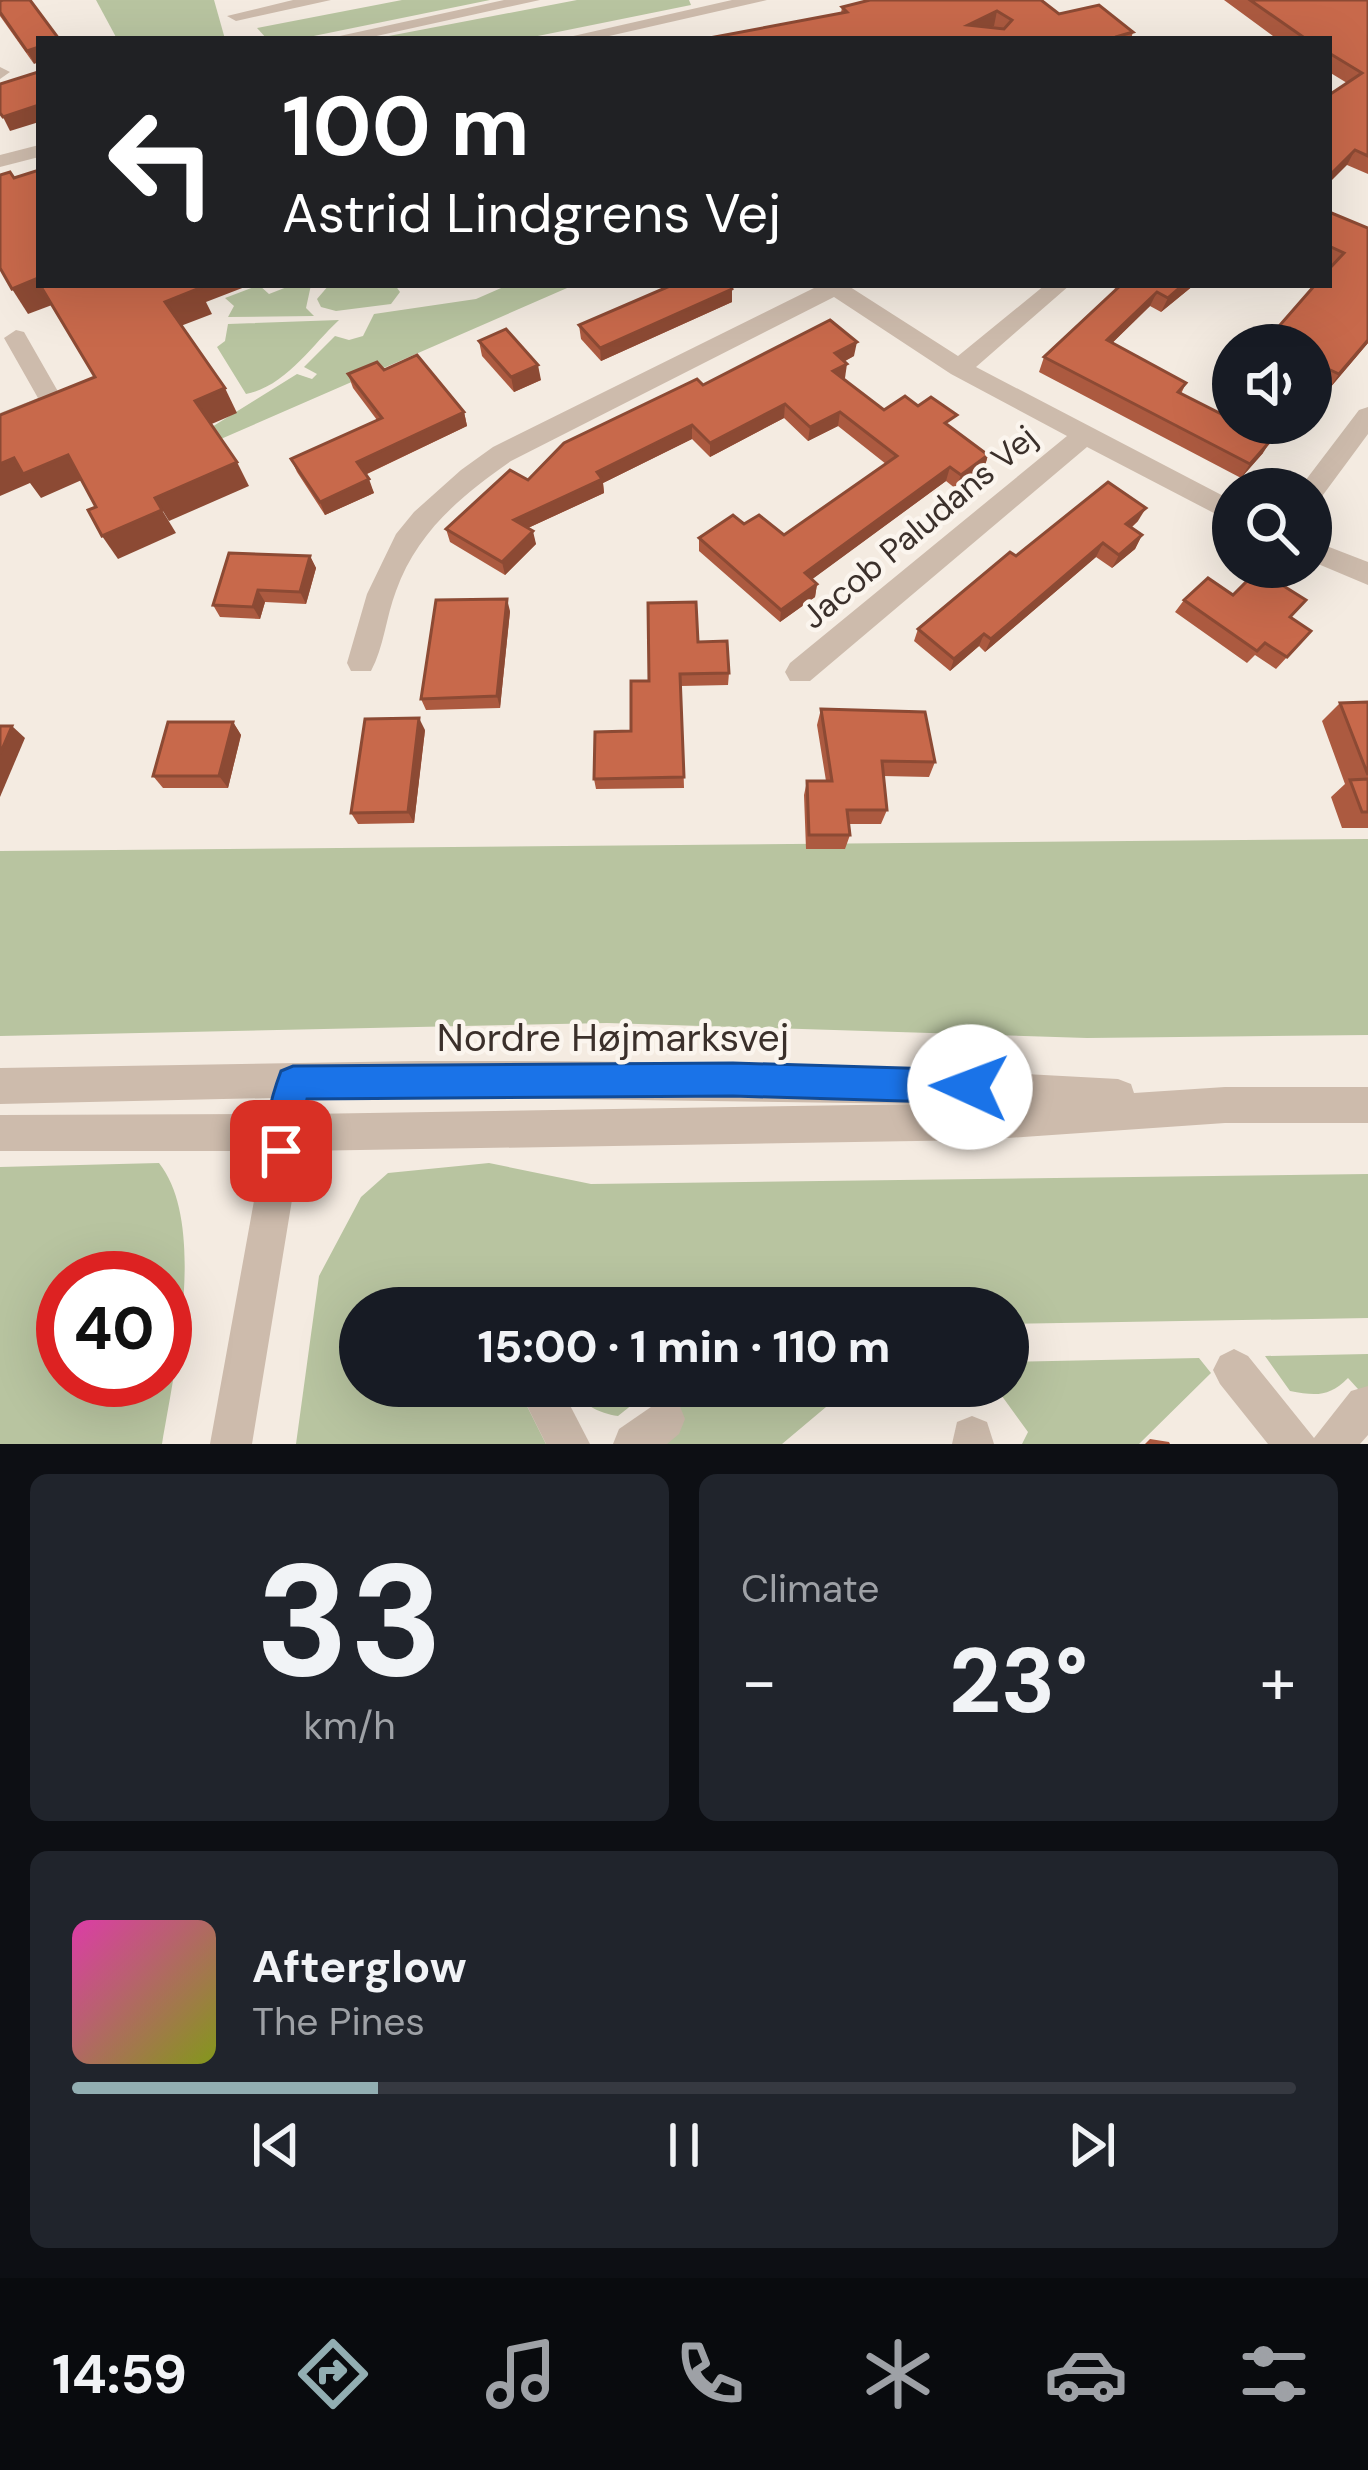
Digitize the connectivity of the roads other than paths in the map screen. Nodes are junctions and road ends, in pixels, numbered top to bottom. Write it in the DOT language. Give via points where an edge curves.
graph roads {
  1 [pos="322,0"];
  2 [pos="531,0"];
  3 [pos="758,0"];
  4 [pos="233,8"];
  5 [pos="606,35"];
  6 [pos="350,36"];
  7 [pos="36,152"];
  8 [pos="0,161"];
  9 [pos="828,288"];
  10 [pos="835,288"];
  11 [pos="1055,288"];
  12 [pos="16,338"];
  13 [pos="959,368"];
  14 [pos="1368,416"];
  15 [pos="0,423"];
  16 [pos="1083,437"];
  17 [pos="1329,468"];
  18 [pos="1212,502"];
  19 [pos="1332,559"];
  20 [pos="1368,574"];
  21 [pos="361,663"];
  22 [pos="800,672"];
  23 [pos="293,1083"];
  24 [pos="0,1086"];
  25 [pos="1226,1105"];
  26 [pos="1368,1105"];
  27 [pos="285,1130"];
  28 [pos="0,1133"];
  29 [pos="1234,1370"];
  30 [pos="1366,1406"];
  31 [pos="549,1407"];
  32 [pos="231,1444"];
  33 [pos="569,1444"];
  34 [pos="1295,1444"];
  35 [pos="1332,1444"];
  1 -- 4 [label="street"];
  2 -- 6 [label="street"];
  3 -- 5 [label="street"];
  7 -- 8 [label="street"];
  9 -- 21 [label="street, Jacob Paludans Vej" via="464,480 402,545 378,590"];
  10 -- 13 [label="street, Jacob Paludans Vej"];
  11 -- 13 [label="street"];
  12 -- 15 [label="street" via="52,402"];
  13 -- 16 [label="street, Jacob Paludans Vej"];
  14 -- 17 [label="street"];
  16 -- 18 [label="street, Jacob Paludans Vej"];
  16 -- 22 [label="street, Jacob Paludans Vej"];
  19 -- 20 [label="street"];
  23 -- 24 [label="street, Nordre Højmarksvej"];
  23 -- 25 [label="street, Nordre Højmarksvej" via="733,1079"];
  23 -- 27 [label="street"];
  25 -- 26 [label="street, Nordre Højmarksvej"];
  25 -- 27 [label="street, Nordre Højmarksvej" via="978,1122"];
  27 -- 28 [label="street, Nordre Højmarksvej"];
  27 -- 32 [label="street"];
  29 -- 34 [label="street"];
  30 -- 35 [label="street"];
  31 -- 33 [label="street"];
}
